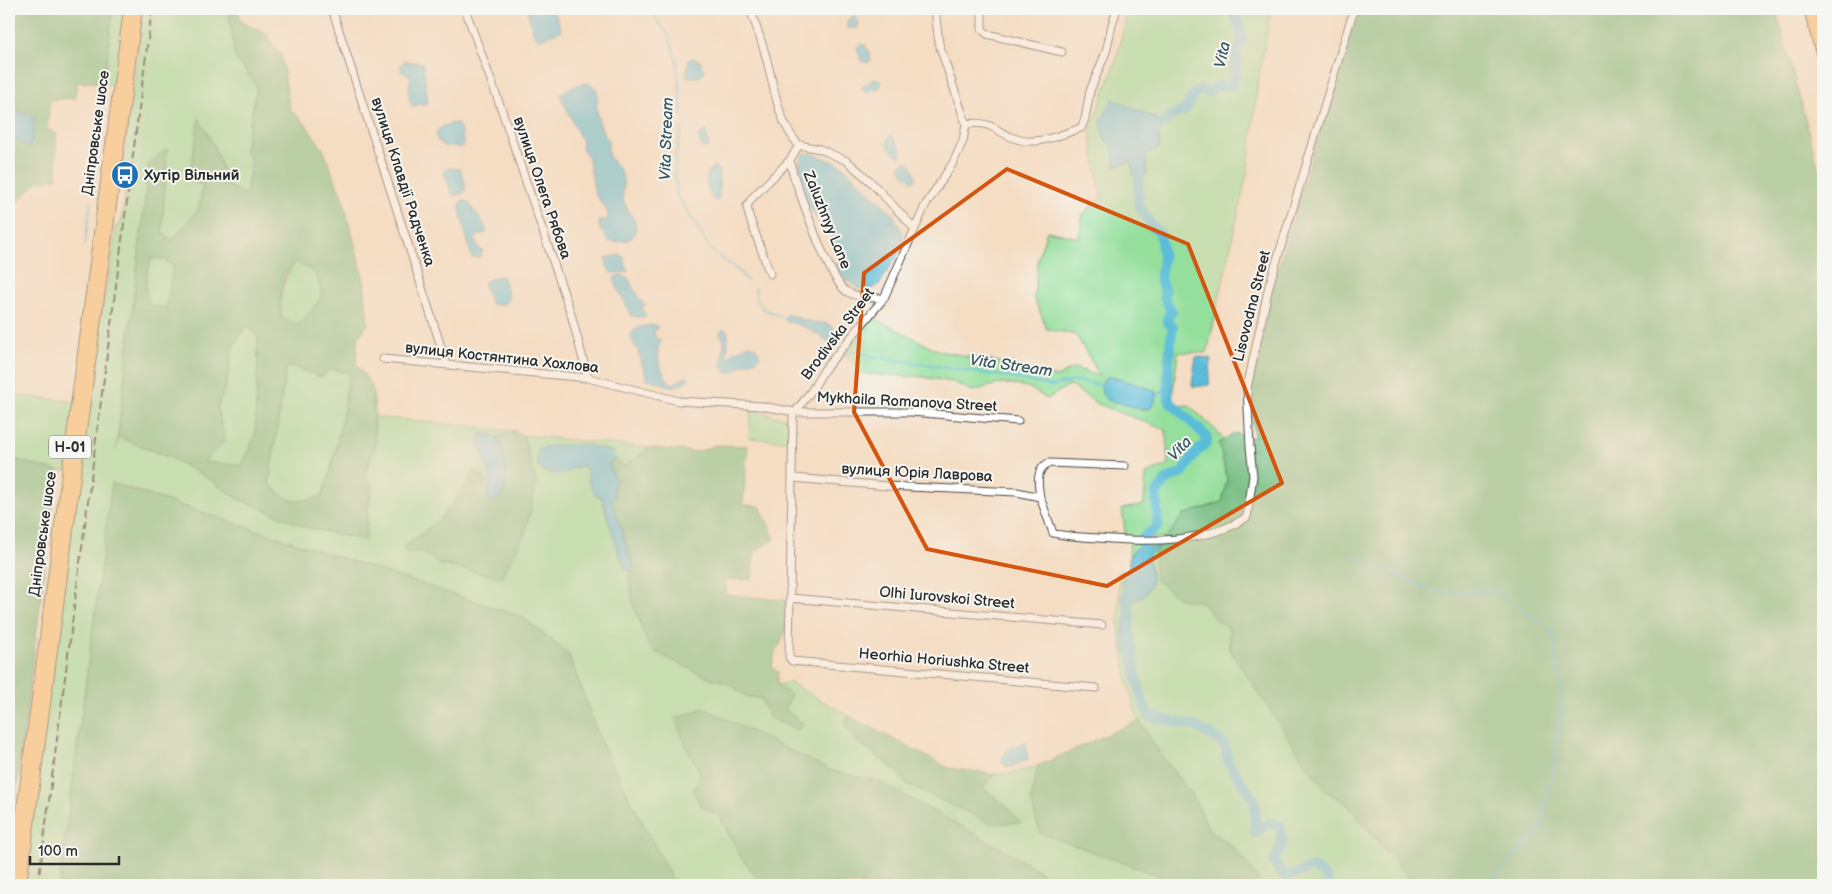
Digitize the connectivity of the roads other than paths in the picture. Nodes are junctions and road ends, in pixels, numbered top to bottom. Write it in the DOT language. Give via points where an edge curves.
graph roads {
  1 [pos="129,9"];
  2 [pos="137,9"];
  3 [pos="332,9"];
  4 [pos="465,9"];
  5 [pos="750,9"];
  6 [pos="935,9"];
  7 [pos="982,9"];
  8 [pos="1117,9"];
  9 [pos="1354,9"];
  10 [pos="1809,9"];
  11 [pos="1062,52"];
  12 [pos="1823,61"];
  13 [pos="966,124"];
  14 [pos="799,145"];
  15 [pos="790,160"];
  16 [pos="915,229"];
  17 [pos="770,274"];
  18 [pos="884,298"];
  19 [pos="383,359"];
  20 [pos="447,365"];
  21 [pos="588,378"];
  22 [pos="795,412"];
  23 [pos="1018,421"];
  24 [pos="1125,466"];
  25 [pos="792,478"];
  26 [pos="1040,497"];
  27 [pos="790,598"];
  28 [pos="1102,625"];
  29 [pos="1096,688"];
  30 [pos="12,885"];
  31 [pos="22,885"];
  1 -- 30 [label="main road, Дніпровське шосе / Н-01"];
  2 -- 31 [label="main road, Дніпровське шосе / Н-01"];
  3 -- 20 [label="street, вулиця Клавдії Радченка"];
  4 -- 21 [label="street, вулиця Олега Рябова" via="571,314"];
  5 -- 14 [label="street" via="777,101 789,134"];
  6 -- 13 [label="street" via="939,44"];
  7 -- 11 [label="street" via="982,29 987,34"];
  8 -- 13 [label="street" via="1081,128 1022,141 1004,135 990,125"];
  9 -- 26 [label="street, Lisovodna Street" via="1269,286 1247,388 1253,476 1247,517 1237,524 1202,534 1134,541 1053,533"];
  10 -- 12 [label="main road"];
  13 -- 16 [label="street, Brodivska Street" via="963,141 953,163 925,206"];
  14 -- 15 [label="street, Zaluzhnyy Lane"];
  14 -- 16 [label="street" via="820,149 847,161"];
  15 -- 17 [label="street" via="748,206"];
  15 -- 18 [label="street, Zaluzhnyy Lane" via="816,233 838,282 846,291 859,296"];
  16 -- 18 [label="street, Brodivska Street"];
  18 -- 22 [label="street, Brodivska Street" via="824,370"];
  19 -- 20 [label="street, вулиця Костянтина Хохлова"];
  20 -- 21 [label="street, вулиця Костянтина Хохлова"];
  21 -- 22 [label="street, вулиця Костянтина Хохлова" via="680,400"];
  22 -- 23 [label="street, Mykhaila Romanova Street" via="911,412"];
  22 -- 25 [label="street" via="792,420"];
  24 -- 26 [label="street" via="1049,463 1038,475"];
  25 -- 26 [label="street, вулиця Юрія Лаврова" via="1017,492"];
  25 -- 27 [label="street"];
  27 -- 28 [label="street, Olhi Iurovskoi Street"];
  27 -- 29 [label="street, Heorhia Horiushka Street" via="789,659"];
}
